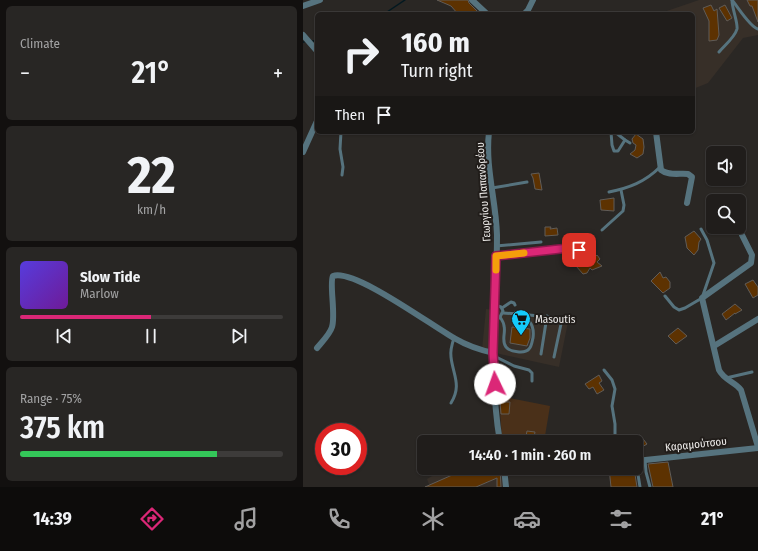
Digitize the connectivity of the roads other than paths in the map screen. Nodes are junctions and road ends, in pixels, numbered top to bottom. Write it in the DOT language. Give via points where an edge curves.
graph roads {
  1 [pos="320,0"];
  2 [pos="472,0"];
  3 [pos="533,0"];
  4 [pos="732,0"];
  5 [pos="303,6"];
  6 [pos="485,12"];
  7 [pos="526,12"];
  8 [pos="758,29"];
  9 [pos="303,35"];
  10 [pos="315,49"];
  11 [pos="719,52"];
  12 [pos="315,125"];
  13 [pos="341,134"];
  14 [pos="489,134"];
  15 [pos="611,134"];
  16 [pos="618,134"];
  17 [pos="657,134"];
  18 [pos="625,140"];
  19 [pos="630,143"];
  20 [pos="303,152"];
  21 [pos="659,168"];
  22 [pos="343,174"];
  23 [pos="527,182"];
  24 [pos="493,188"];
  25 [pos="621,190"];
  26 [pos="609,192"];
  27 [pos="687,203"];
  28 [pos="701,229"];
  29 [pos="602,230"];
  30 [pos="742,235"];
  31 [pos="541,242"];
  32 [pos="496,246"];
  33 [pos="579,250"];
  34 [pos="496,256"];
  35 [pos="665,296"];
  36 [pos="702,298"];
  37 [pos="495,305"];
  38 [pos="515,305"];
  39 [pos="502,308"];
  40 [pos="503,313"];
  41 [pos="515,313"];
  42 [pos="547,316"];
  43 [pos="501,317"];
  44 [pos="758,319"];
  45 [pos="494,322"];
  46 [pos="454,338"];
  47 [pos="714,346"];
  48 [pos="317,348"];
  49 [pos="541,354"];
  50 [pos="494,355"];
  51 [pos="554,357"];
  52 [pos="604,370"];
  53 [pos="752,372"];
  54 [pos="725,378"];
  55 [pos="532,381"];
  56 [pos="451,403"];
  57 [pos="500,435"];
  58 [pos="615,435"];
  59 [pos="758,447"];
  60 [pos="645,460"];
  61 [pos="505,475"];
  62 [pos="638,475"];
  63 [pos="506,487"];
  64 [pos="640,487"];
  65 [pos="650,487"];
  1 -- 5 [label="street"];
  2 -- 6 [label="street"];
  3 -- 7 [label="street"];
  4 -- 8 [label="lane" via="751,26"];
  4 -- 11 [label="lane" via="737,28"];
  9 -- 10 [label="street"];
  12 -- 20 [label="street"];
  13 -- 22 [label="lane"];
  14 -- 24 [label="street, Γεωργίου Παπανδρέου" via="488,159"];
  15 -- 18 [label="lane" via="614,151 618,151"];
  16 -- 18 [label="lane"];
  17 -- 21 [label="street"];
  18 -- 19 [label="lane"];
  21 -- 25 [label="lane" via="645,180"];
  21 -- 27 [label="street" via="664,173 691,176"];
  23 -- 24 [label="lane"];
  24 -- 32 [label="street, Γεωργίου Παπανδρέου"];
  25 -- 26 [label="lane"];
  25 -- 29 [label="lane" via="623,211"];
  28 -- 36 [label="lane" via="714,264"];
  30 -- 36 [label="street" via="752,255 751,263"];
  31 -- 32 [label="lane"];
  32 -- 34 [label="street, Γεωργίου Παπανδρέου"];
  33 -- 34 [label="lane" via="569,248"];
  34 -- 37 [label="street, Γεωργίου Παπανδρέου"];
  35 -- 36 [label="lane" via="679,310"];
  36 -- 47 [label="street"];
  37 -- 39 [label="lane"];
  37 -- 45 [label="street, Γεωργίου Παπανδρέου"];
  38 -- 39 [label="lane" via="511,302"];
  39 -- 40 [label="lane"];
  40 -- 41 [label="lane"];
  40 -- 43 [label="lane"];
  41 -- 42 [label="lane"];
  41 -- 43 [label="lane" via="533,327 531,346 524,352 511,351 507,348"];
  42 -- 49 [label="lane"];
  42 -- 51 [label="lane" via="557,317 561,321"];
  43 -- 45 [label="lane"];
  44 -- 47 [label="street"];
  45 -- 50 [label="street, Γεωργίου Παπανδρέου"];
  46 -- 48 [label="street" via="382,292 335,275 331,282 332,327"];
  46 -- 50 [label="street"];
  46 -- 56 [label="lane" via="451,356 457,389"];
  47 -- 54 [label="street" via="719,370"];
  50 -- 55 [label="lane" via="514,366 531,370"];
  50 -- 57 [label="street, Γεωργίου Παπανδρέου"];
  52 -- 58 [label="lane" via="615,389 612,406"];
  53 -- 54 [label="lane"];
  54 -- 59 [label="street" via="741,390"];
  59 -- 60 [label="street, Καραμούτσου"];
  60 -- 65 [label="lane"];
  61 -- 63 [label="street"];
  62 -- 64 [label="lane"];
}
